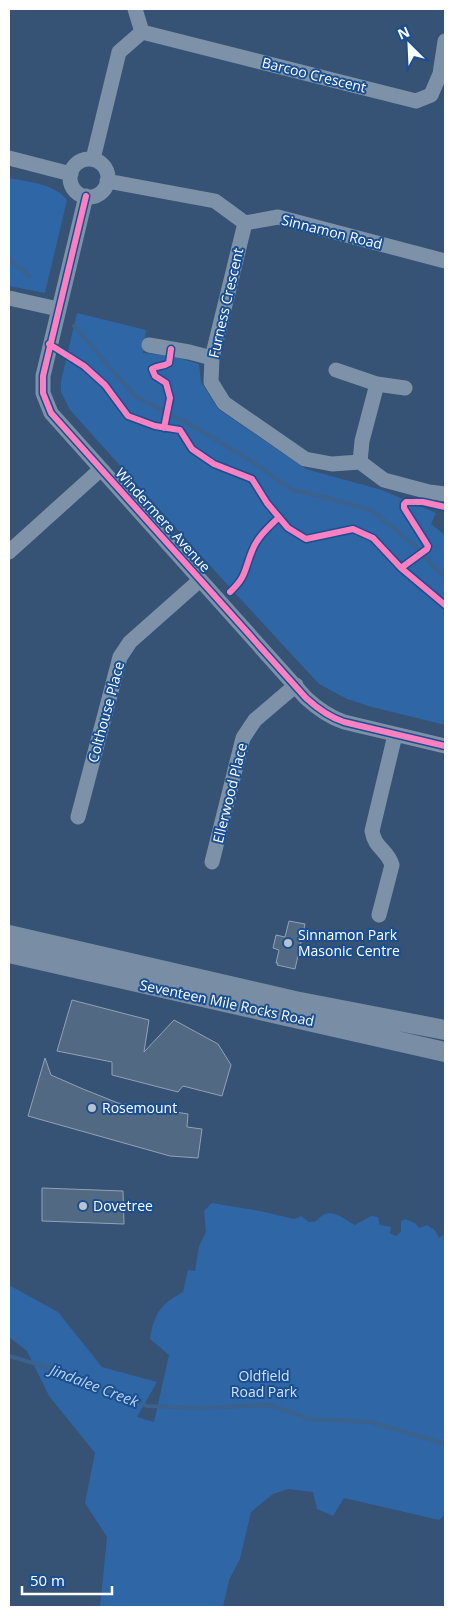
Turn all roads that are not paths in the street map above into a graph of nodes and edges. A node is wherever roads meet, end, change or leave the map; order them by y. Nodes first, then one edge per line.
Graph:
1 (135, 9) edge
2 (142, 32) junction
3 (445, 41) edge
4 (9, 158) edge
5 (93, 159) junction
6 (71, 174) junction
7 (107, 181) junction
8 (86, 196) junction
9 (245, 224) junction
10 (445, 261) edge
11 (9, 298) edge
12 (58, 309) junction
13 (149, 345) dead end
14 (212, 358) junction
15 (336, 370) dead end
16 (376, 384) junction
17 (405, 388) dead end
18 (360, 462) junction
19 (101, 469) junction
20 (445, 494) edge
21 (9, 552) edge
22 (200, 580) junction
23 (296, 685) junction
24 (394, 735) junction
25 (445, 746) edge
26 (78, 817) dead end
27 (212, 862) dead end
28 (379, 915) dead end
29 (9, 935) edge
30 (9, 953) edge
31 (445, 1030) edge
32 (445, 1052) edge

1 - 2 street
2 - 3 street, Barcoo Crescent
2 - 5 street
4 - 6 street
5 - 6 street
5 - 7 street
6 - 8 street
7 - 8 street
7 - 9 street
8 - 12 street, Windermere Avenue
9 - 10 street, Sinnamon Road
9 - 14 street, Furness Crescent
11 - 12 street
12 - 19 street, Windermere Avenue
13 - 14 street
14 - 18 street, Furness Crescent
15 - 16 street
16 - 17 street
16 - 18 street
18 - 20 street
19 - 21 street
19 - 22 street, Windermere Avenue
22 - 23 street, Windermere Avenue
22 - 26 street, Colthouse Place
23 - 24 street, Windermere Avenue
23 - 27 street, Ellerwood Place
24 - 25 street, Windermere Avenue
24 - 28 street
29 - 31 main road, Seventeen Mile Rocks Road
30 - 32 main road, Seventeen Mile Rocks Road

